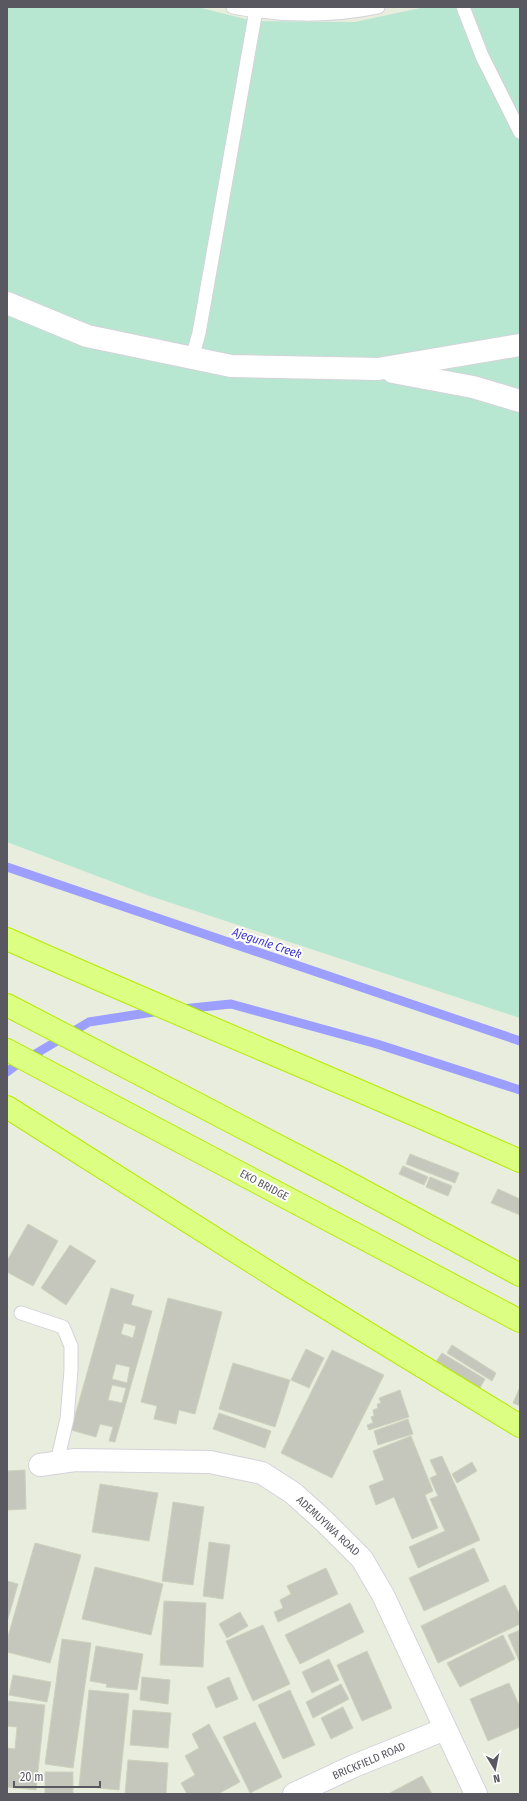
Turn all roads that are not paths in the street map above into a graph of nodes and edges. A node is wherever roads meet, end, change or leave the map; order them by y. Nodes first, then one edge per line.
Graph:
1 (233, 7) edge
2 (378, 7) edge
3 (463, 7) edge
4 (256, 10) junction
5 (520, 132) edge
6 (7, 303) edge
7 (520, 345) edge
8 (192, 358) junction
9 (378, 369) junction
10 (520, 401) edge
11 (7, 939) edge
12 (7, 1005) edge
13 (7, 1050) edge
14 (7, 1108) edge
15 (520, 1161) edge
16 (520, 1275) edge
17 (21, 1313) dead end
18 (520, 1321) edge
19 (520, 1426) edge
20 (48, 1464) joint
21 (445, 1728) junction
22 (294, 1794) edge
23 (476, 1794) edge

1 - 4 lane
2 - 4 lane
3 - 5 lane
4 - 8 lane
6 - 8 street
7 - 9 street
8 - 9 street
9 - 10 street
11 - 15 highway
12 - 16 highway
13 - 18 highway, EKO BRIDGE
14 - 19 highway
17 - 20 lane
20 - 21 street, ADEMUYIWA ROAD
21 - 22 street, BRICKFIELD ROAD
21 - 23 street, ADEMUYIWA ROAD

